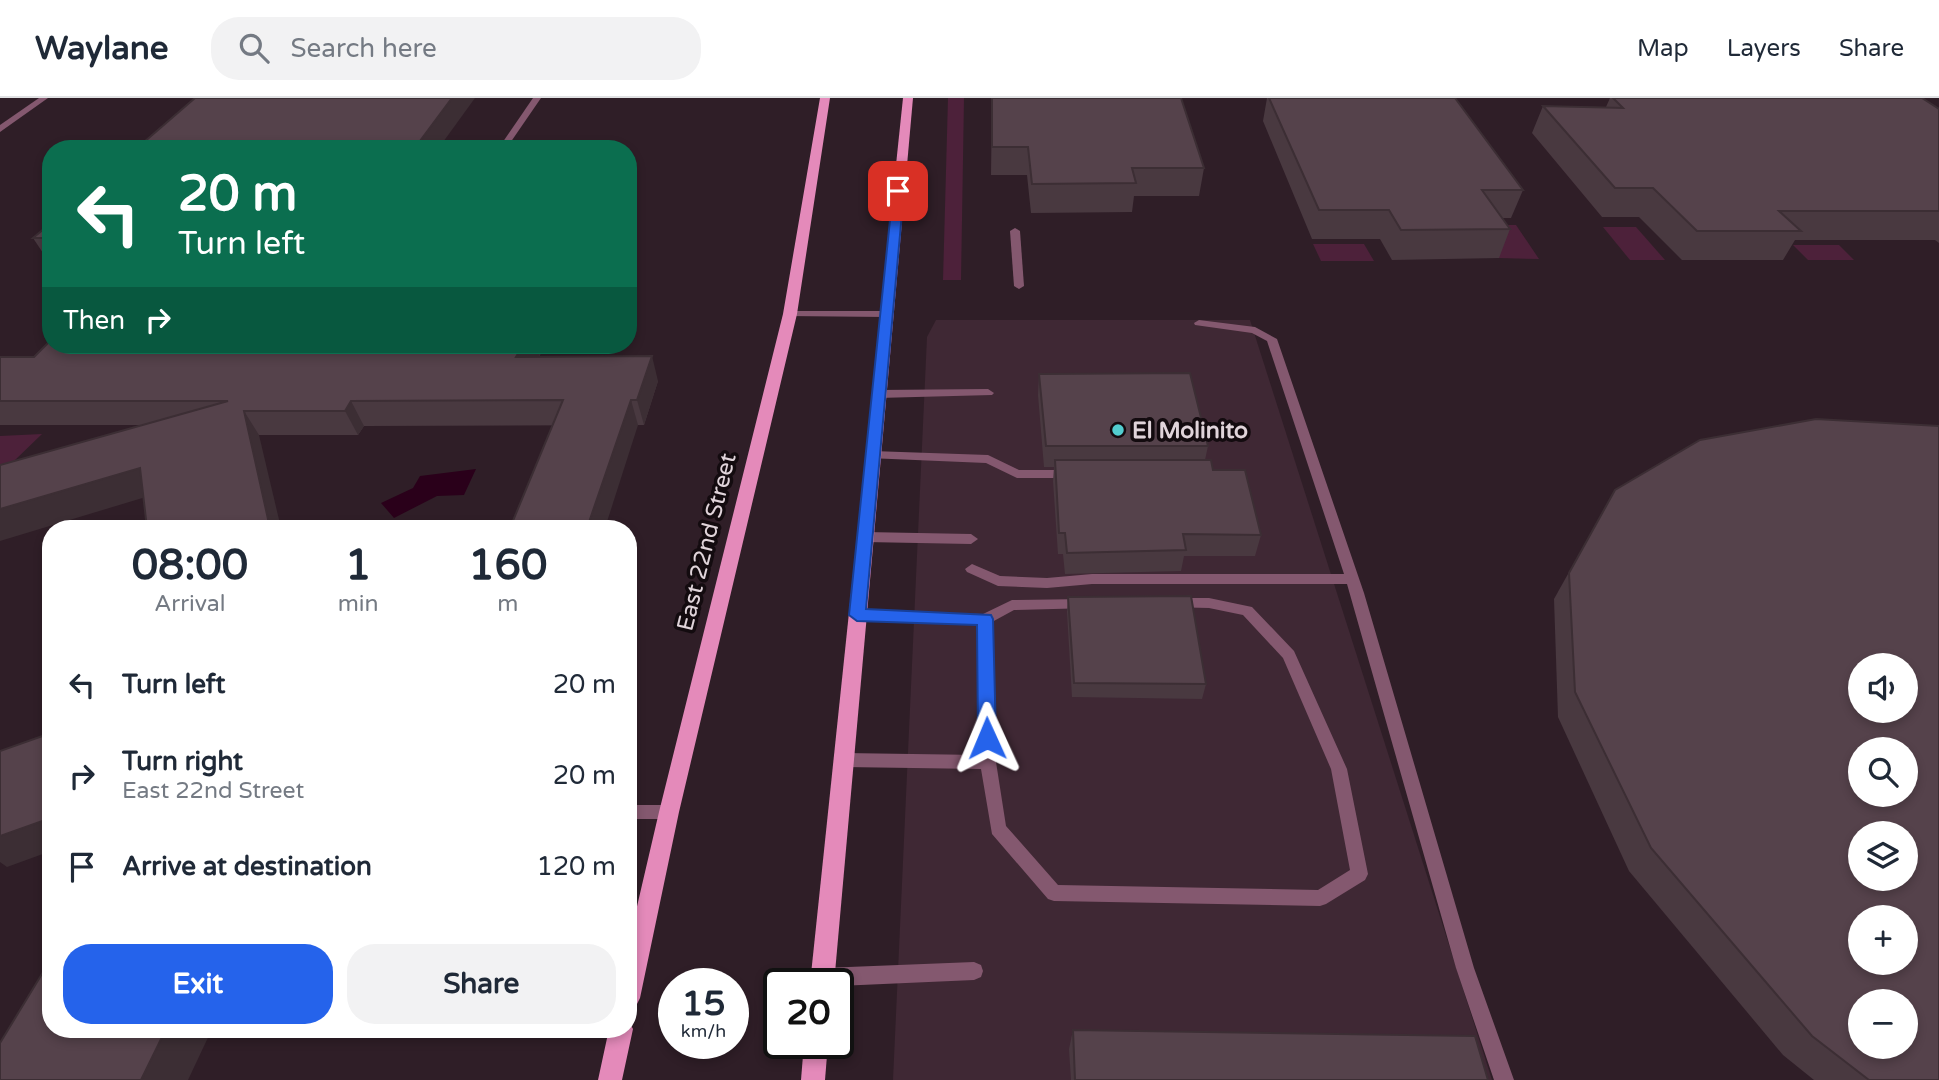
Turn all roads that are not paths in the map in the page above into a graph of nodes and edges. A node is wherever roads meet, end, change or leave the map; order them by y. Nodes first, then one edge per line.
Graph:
1 (44, 98) edge
2 (537, 98) edge
3 (825, 98) edge
4 (908, 98) edge
5 (0, 113) edge
6 (22, 113) junction
7 (0, 129) edge
8 (508, 140) edge
9 (1015, 231) dead end
10 (1018, 286) dead end
11 (790, 314) junction
12 (886, 314) junction
13 (1199, 323) dead end
14 (988, 393) dead end
15 (878, 394) junction
16 (872, 456) junction
17 (1084, 474) edge
18 (865, 537) junction
19 (971, 539) dead end
20 (972, 569) dead end
21 (1352, 579) junction
22 (1157, 603) edge
23 (1104, 604) edge
24 (857, 615) junction
25 (985, 619) junction
26 (844, 760) junction
27 (988, 762) junction
28 (637, 812) edge
29 (669, 812) junction
30 (637, 957) edge
31 (823, 968) edge
32 (974, 971) dead end
33 (854, 978) edge
34 (619, 1038) edge
35 (815, 1059) edge
36 (610, 1080) edge
37 (813, 1080) edge
38 (1504, 1080) edge

1 - 6 street
2 - 8 street
3 - 11 main road, East 22nd Street
4 - 12 main road
5 - 6 street
6 - 7 street
9 - 10 street
11 - 12 street
11 - 29 main road, East 22nd Street
12 - 15 main road
13 - 21 street
14 - 15 street
15 - 16 main road
16 - 17 street
16 - 18 main road
18 - 19 street
18 - 24 main road
20 - 21 street
21 - 38 street
22 - 27 street
23 - 25 street
24 - 25 street
24 - 26 main road
25 - 27 street
26 - 27 street
26 - 31 main road
28 - 29 street
29 - 30 main road, East 22nd Street
32 - 33 street
34 - 36 main road
35 - 37 main road

